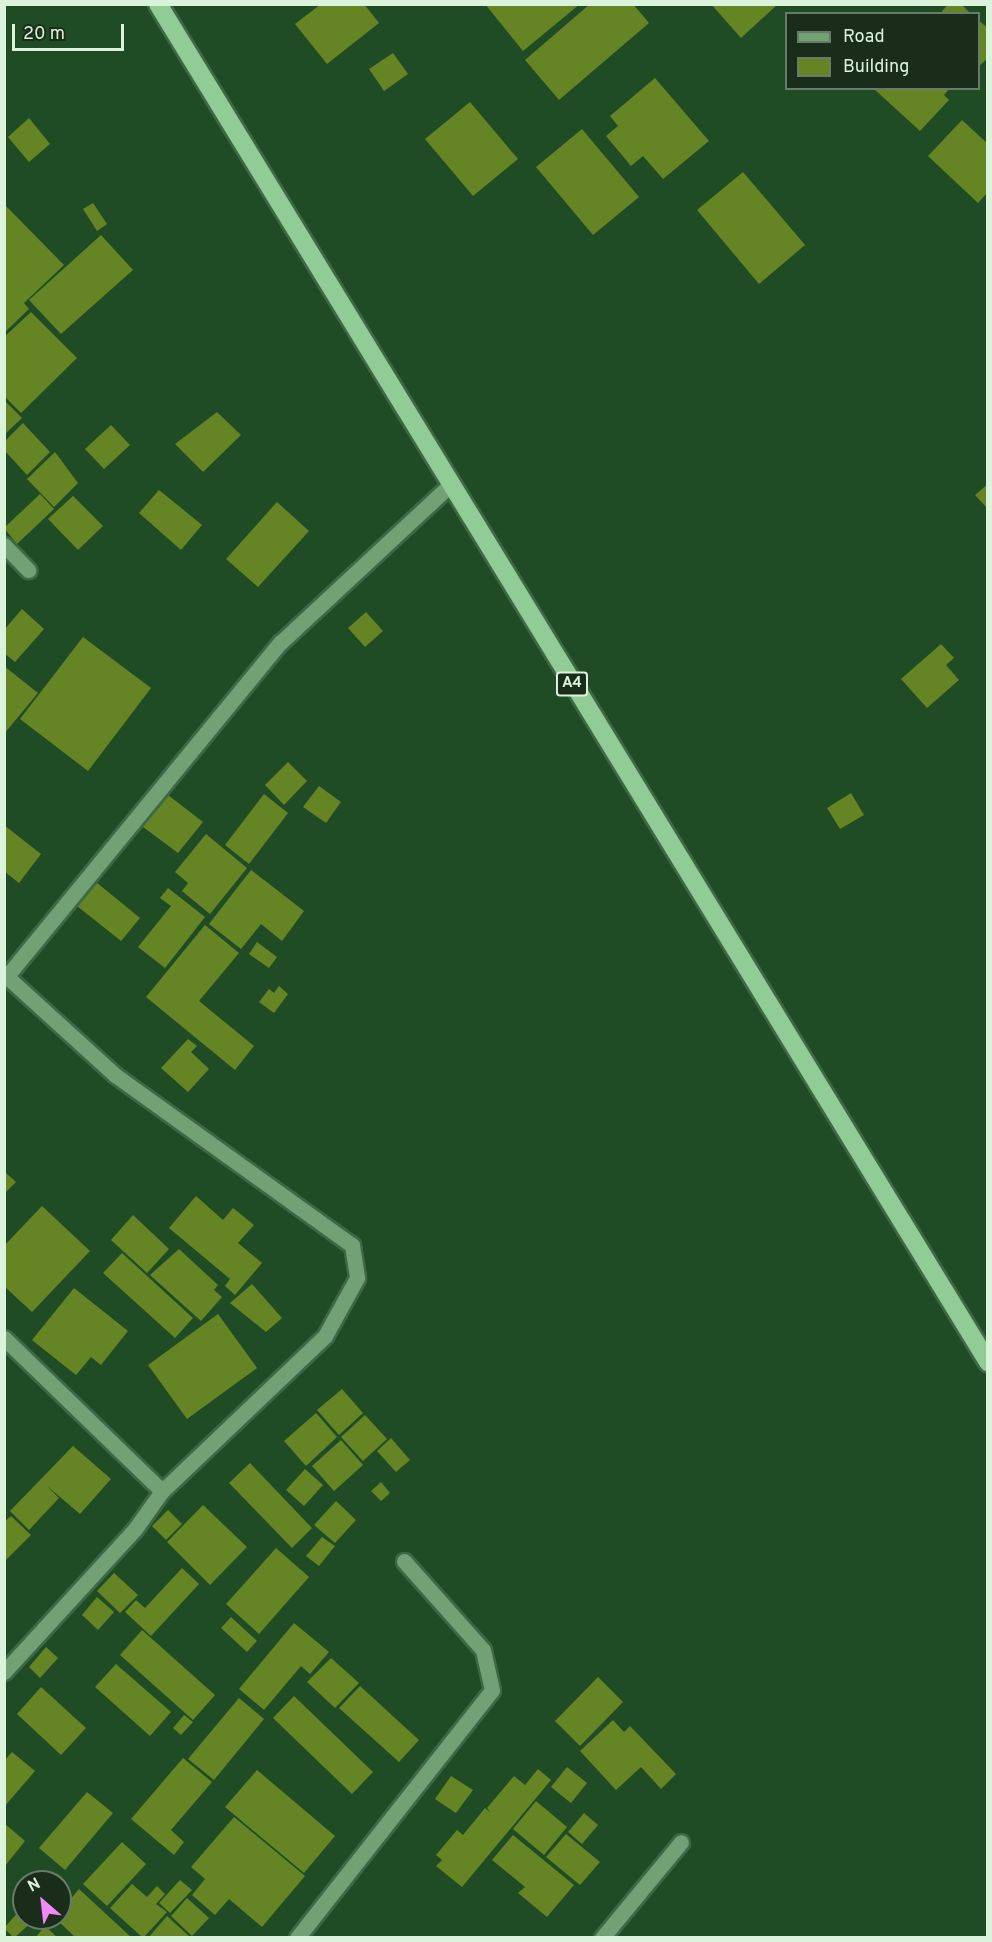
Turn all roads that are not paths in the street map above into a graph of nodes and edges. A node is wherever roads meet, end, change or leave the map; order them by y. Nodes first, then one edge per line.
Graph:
1 (158, 4) edge
2 (449, 486) junction
3 (4, 545) edge
4 (28, 570) dead end
5 (6, 975) edge
6 (4, 1338) edge
7 (987, 1362) edge
8 (162, 1491) junction
9 (404, 1561) dead end
10 (4, 1672) edge
11 (681, 1842) dead end
12 (297, 1938) edge
13 (602, 1938) edge

1 - 2 highway, A4
2 - 5 street
2 - 7 highway, A4
3 - 4 street
5 - 8 street
6 - 8 street
8 - 10 street
9 - 12 street
11 - 13 street

